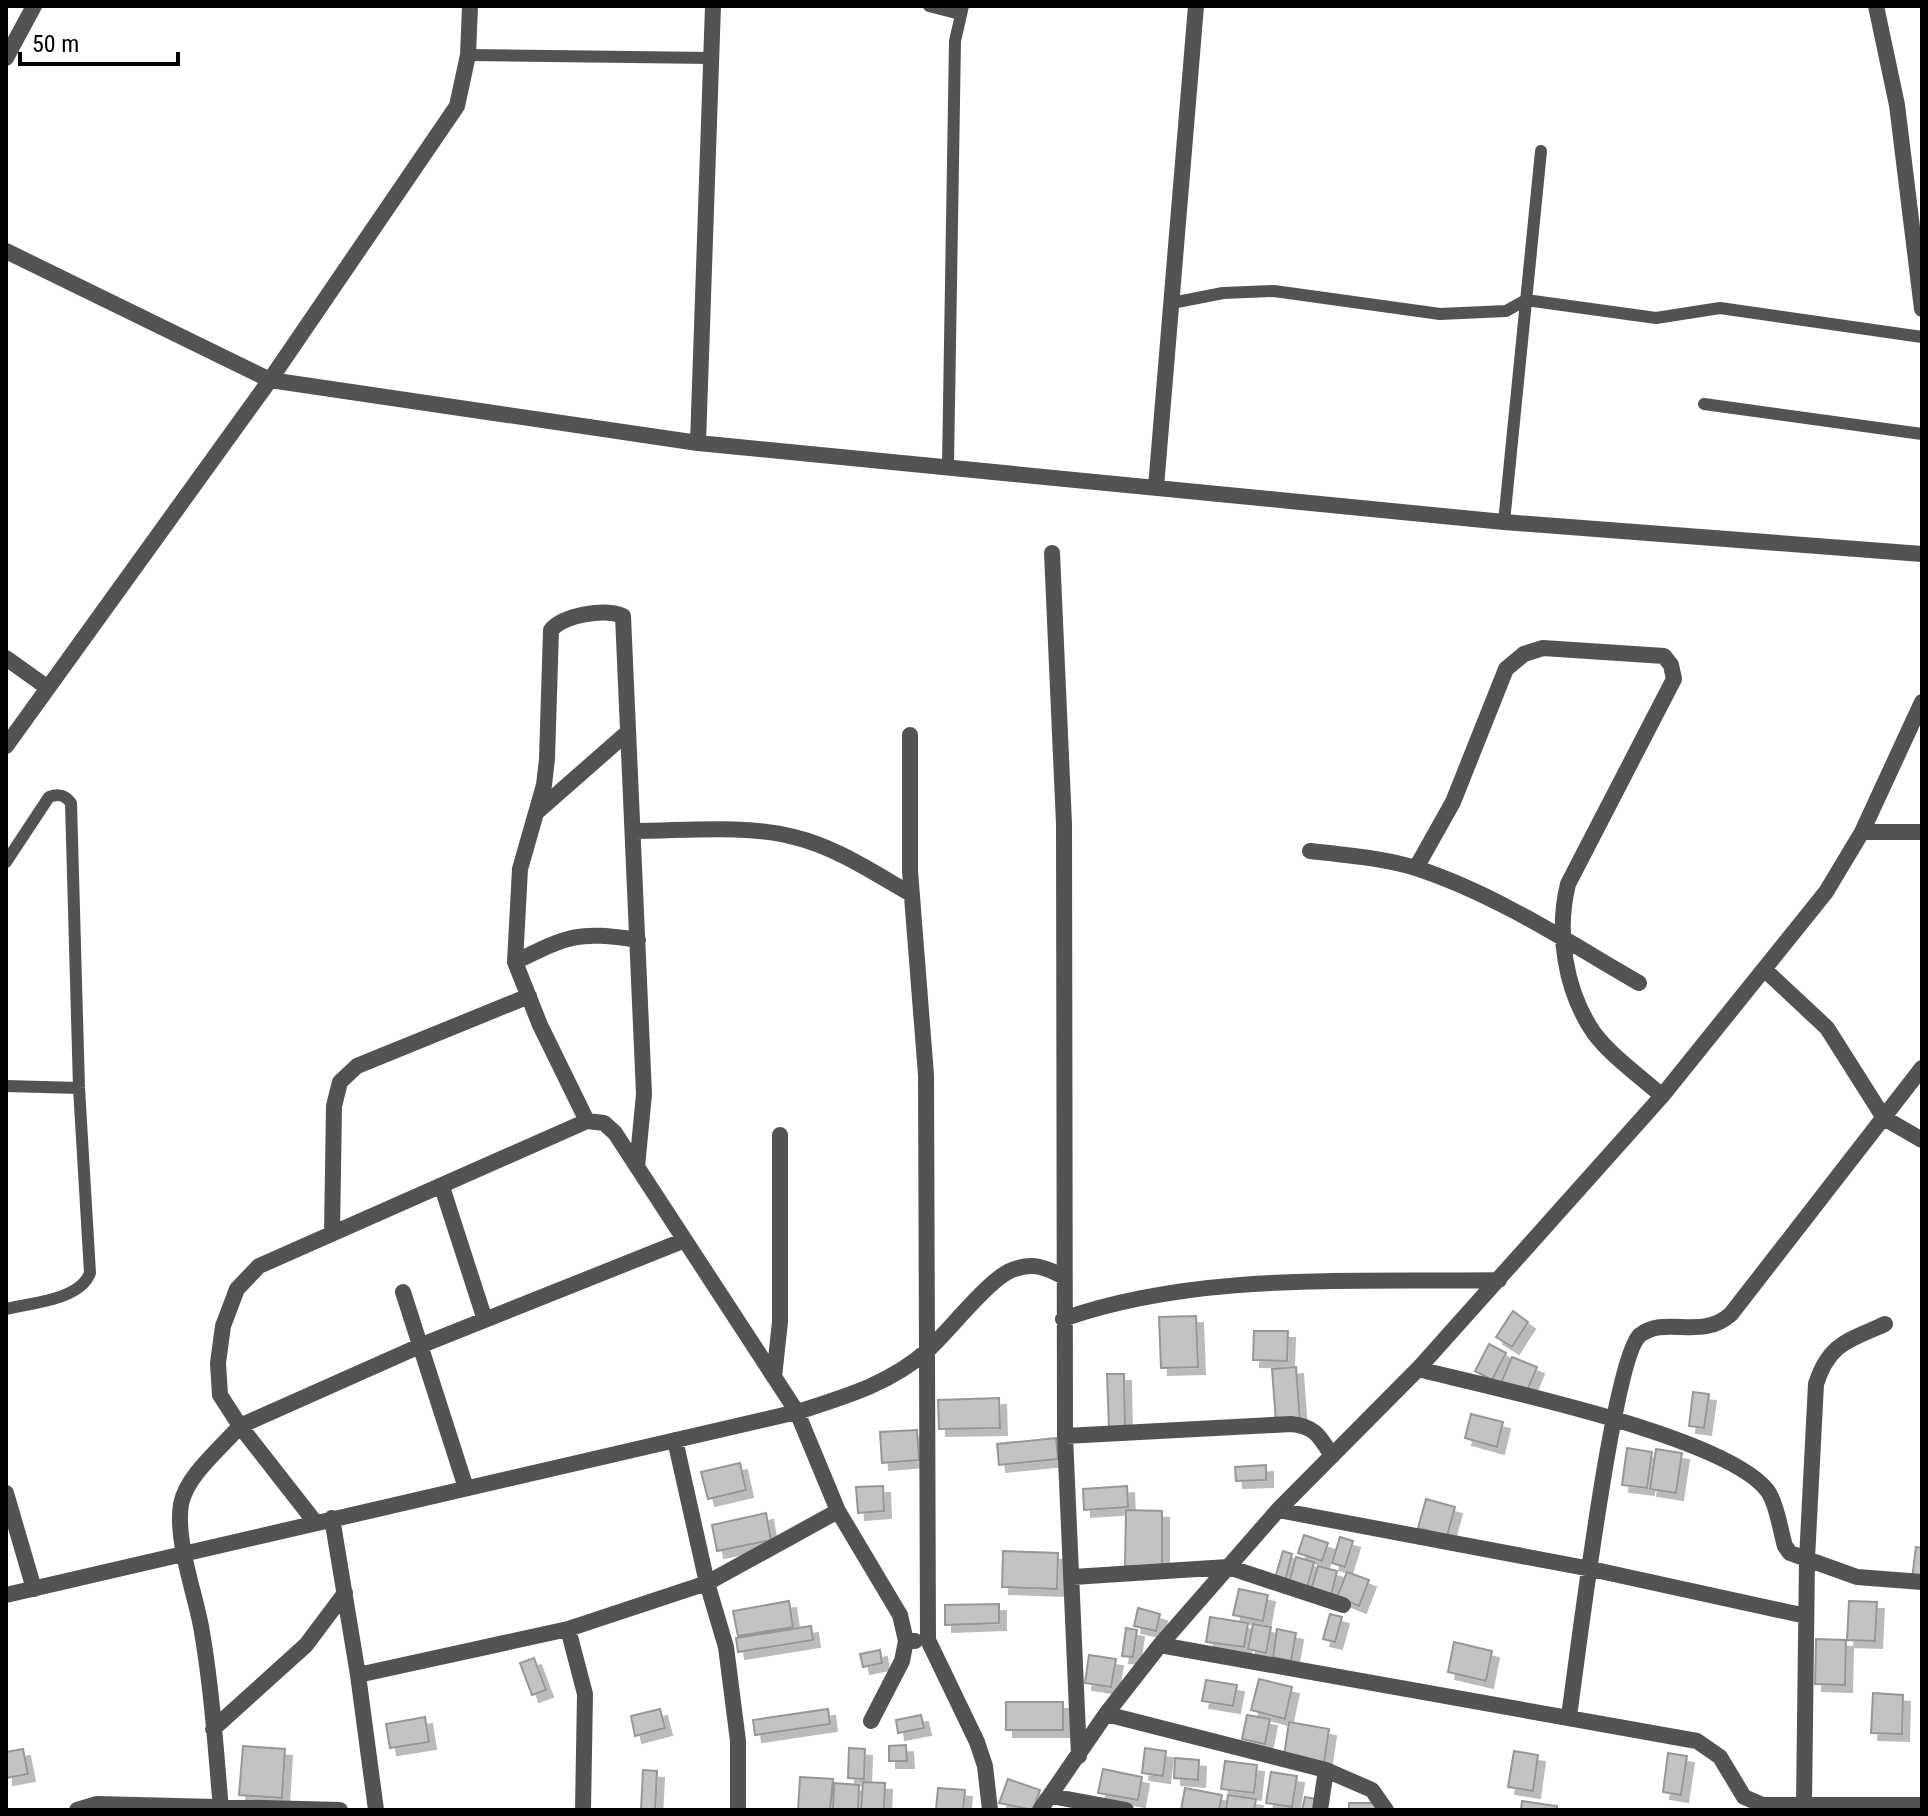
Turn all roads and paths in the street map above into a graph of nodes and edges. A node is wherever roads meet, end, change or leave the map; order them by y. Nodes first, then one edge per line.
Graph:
1 (34, 6) edge
2 (470, 6) edge
3 (713, 6) edge
4 (929, 6) edge
5 (1196, 6) edge
6 (1876, 6) edge
7 (962, 10) edge
8 (468, 55) junction
9 (6, 58) edge
10 (712, 58) junction
11 (1541, 151) dead end
12 (6, 251) edge
13 (1526, 300) junction
14 (1172, 303) junction
15 (1922, 309) edge
16 (1922, 337) edge
17 (270, 380) junction
18 (1704, 404) dead end
19 (1922, 434) edge
20 (698, 443) junction
21 (948, 465) junction
22 (1156, 487) junction
23 (1504, 522) junction
24 (1052, 553) dead end
25 (1922, 554) edge
26 (6, 658) edge
27 (48, 688) junction
28 (1922, 702) edge
29 (628, 732) junction
30 (910, 735) dead end
31 (6, 746) edge
32 (534, 815) junction
33 (633, 831) junction
34 (1862, 832) junction
35 (1922, 832) edge
36 (1310, 851) dead end
37 (6, 862) edge
38 (1416, 868) junction
39 (911, 894) junction
40 (1563, 939) junction
41 (638, 940) junction
42 (515, 962) junction
43 (1764, 969) junction
44 (1639, 983) dead end
45 (529, 996) junction
46 (1922, 1068) edge
47 (6, 1086) edge
48 (79, 1088) junction
49 (1662, 1096) junction
50 (1884, 1118) junction
51 (587, 1121) junction
52 (780, 1135) dead end
53 (1922, 1140) edge
54 (637, 1167) junction
55 (442, 1187) junction
56 (332, 1234) junction
57 (685, 1240) junction
58 (1064, 1277) junction
59 (1499, 1280) junction
60 (403, 1292) dead end
61 (6, 1309) edge
62 (1063, 1319) junction
63 (485, 1320) junction
64 (1885, 1324) dead end
65 (422, 1345) junction
66 (926, 1352) junction
67 (1418, 1369) junction
68 (774, 1377) junction
69 (797, 1412) junction
70 (1612, 1419) junction
71 (240, 1426) junction
72 (1065, 1436) junction
73 (675, 1440) junction
74 (1332, 1456) junction
75 (466, 1488) junction
76 (6, 1493) edge
77 (1278, 1510) junction
78 (838, 1511) junction
79 (332, 1518) junction
80 (315, 1522) junction
81 (185, 1555) junction
82 (1807, 1559) junction
83 (1228, 1567) junction
84 (1591, 1569) junction
85 (1073, 1577) junction
86 (1922, 1582) edge
87 (707, 1583) junction
88 (34, 1589) junction
89 (345, 1593) junction
90 (6, 1595) edge
91 (1343, 1605) dead end
92 (1806, 1616) junction
93 (568, 1629) junction
94 (928, 1640) junction
95 (906, 1641) junction
96 (1160, 1645) junction
97 (358, 1675) junction
98 (1106, 1714) junction
99 (1569, 1716) junction
100 (871, 1721) dead end
101 (213, 1729) junction
102 (1079, 1756) junction
103 (1326, 1770) junction
104 (1051, 1796) junction
105 (1804, 1804) junction
106 (1922, 1805) edge
107 (221, 1809) edge
108 (77, 1810) edge
109 (340, 1810) edge
110 (376, 1810) edge
111 (583, 1810) edge
112 (738, 1810) edge
113 (990, 1810) edge
114 (1040, 1810) edge
115 (1126, 1810) edge
116 (1320, 1810) edge
117 (1386, 1810) edge

1 - 9 street
2 - 8 street
3 - 10 street
4 - 7 lane
5 - 14 street
6 - 15 street
7 - 21 lane
8 - 10 lane
8 - 17 street
10 - 20 street
11 - 13 lane
12 - 17 street
13 - 14 lane
13 - 16 lane
13 - 23 lane
14 - 22 street
17 - 20 street
17 - 27 street
18 - 19 lane
20 - 21 street
21 - 22 street
22 - 23 street
23 - 25 street
24 - 58 street
26 - 27 street
27 - 31 street
28 - 34 street
29 - 32 street
29 - 32 street
29 - 33 street
30 - 39 street
32 - 42 street
33 - 39 street
33 - 41 street
34 - 35 street
34 - 43 street
36 - 38 street
37 - 48 lane
38 - 40 street
38 - 40 street
39 - 66 street
40 - 44 street
40 - 49 street
41 - 42 street
41 - 54 street
42 - 45 street
43 - 49 street
43 - 50 street
45 - 51 street
45 - 56 street
46 - 50 street
47 - 48 lane
48 - 61 lane
49 - 59 street
50 - 53 street
50 - 70 street
51 - 54 street
51 - 55 street
52 - 68 street
54 - 57 street
55 - 56 street
55 - 63 street
56 - 71 street
57 - 63 street
57 - 68 street
58 - 62 street
58 - 66 street
59 - 62 street
59 - 67 street
60 - 65 street
62 - 72 street
63 - 65 street
64 - 82 street
65 - 71 street
65 - 75 street
66 - 69 street
66 - 94 street
67 - 70 street
67 - 74 street
68 - 69 street
69 - 73 street
69 - 78 street
70 - 82 street
70 - 84 street
71 - 80 street
71 - 81 street
72 - 74 street
72 - 85 street
73 - 75 street
73 - 87 street
74 - 77 street
75 - 79 street
76 - 88 street
77 - 83 street
77 - 84 street
78 - 87 street
78 - 95 street
79 - 80 street
79 - 89 street
80 - 81 street
81 - 88 street
81 - 101 street
82 - 86 street
82 - 92 street
83 - 85 street
83 - 91 street
83 - 96 street
84 - 92 street
84 - 99 street
85 - 102 street
87 - 93 street
87 - 112 street
88 - 90 street
89 - 97 street
89 - 101 street
92 - 105 street
93 - 97 street
93 - 111 street
94 - 95 street
94 - 113 street
95 - 100 street
96 - 98 street
96 - 99 street
97 - 110 street
98 - 102 street
98 - 103 street
99 - 105 street
101 - 107 street
102 - 104 street
103 - 116 street
103 - 117 street
104 - 114 street
104 - 115 street
105 - 106 street
107 - 108 street
107 - 109 street

